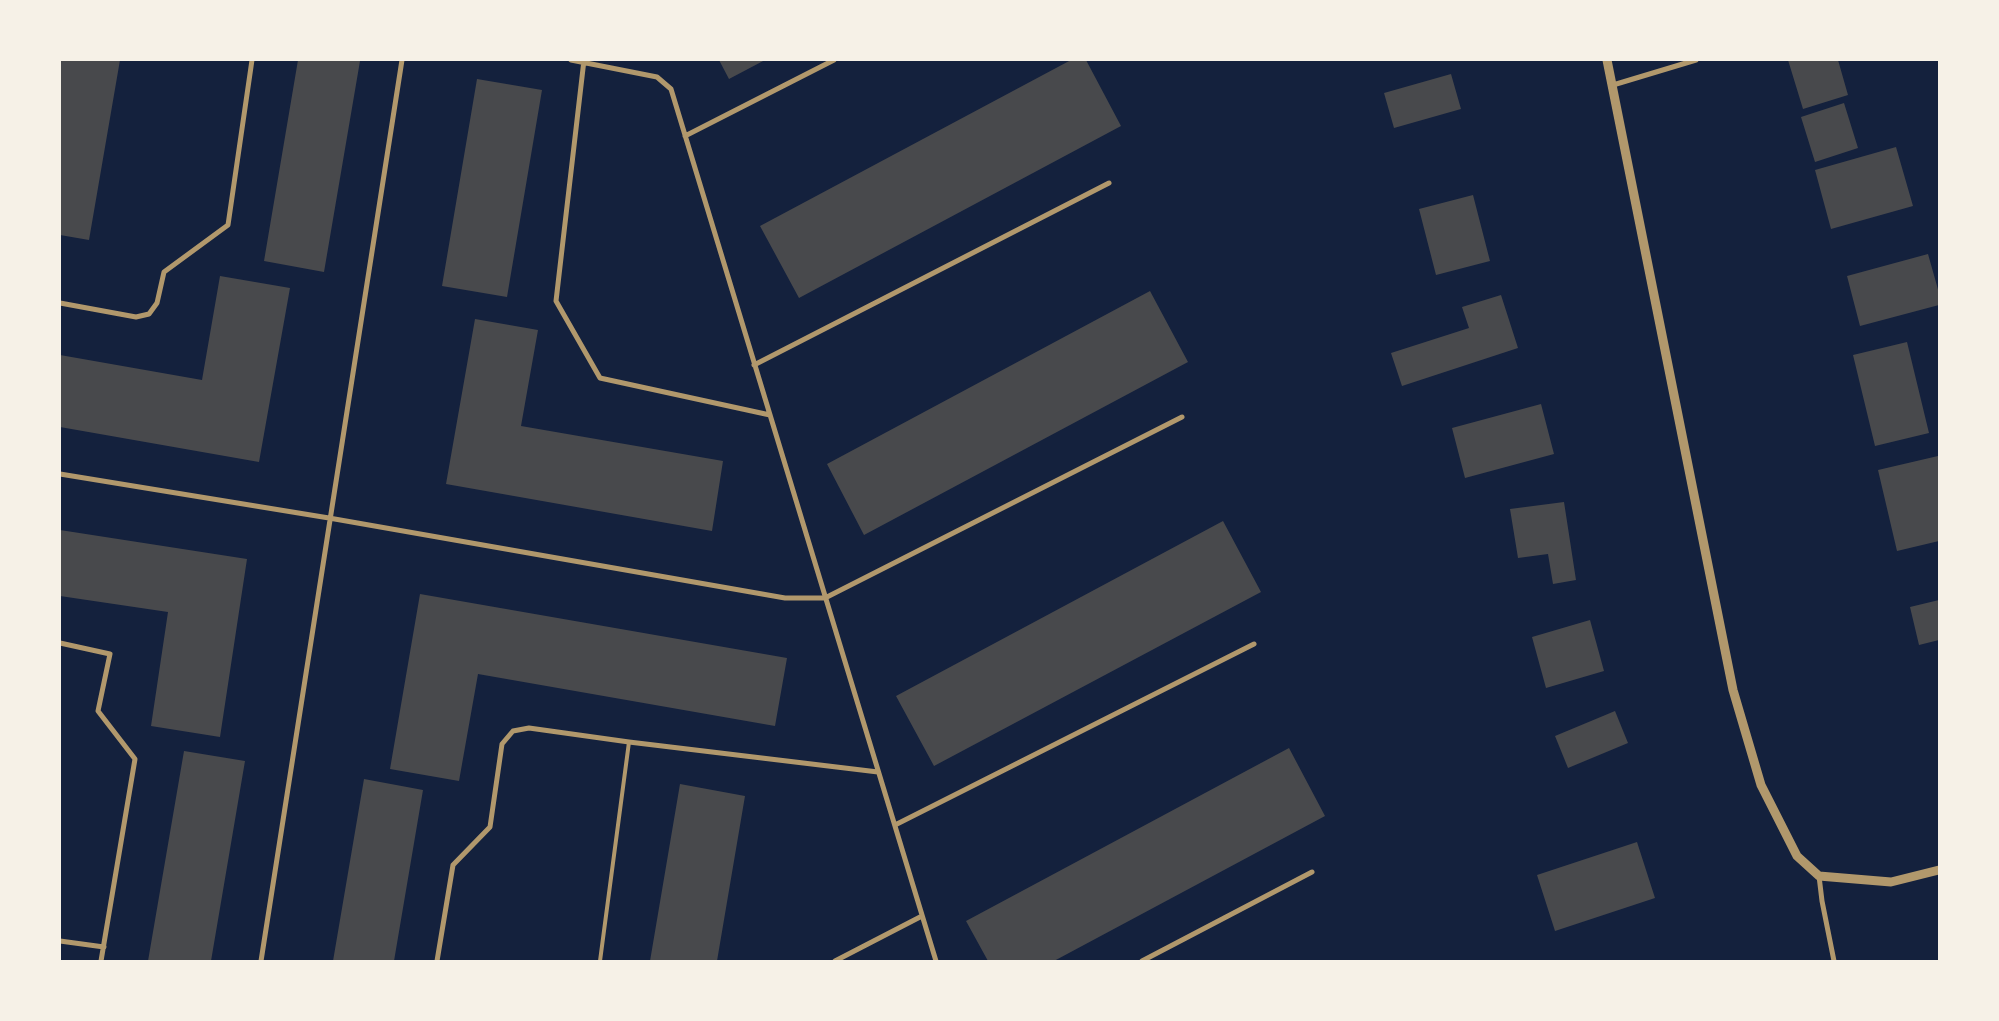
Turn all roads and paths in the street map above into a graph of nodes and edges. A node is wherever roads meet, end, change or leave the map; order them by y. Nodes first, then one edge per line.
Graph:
1 (252, 60) edge
2 (402, 60) edge
3 (571, 60) edge
4 (834, 60) edge
5 (1607, 60) edge
6 (1696, 60) edge
7 (584, 61) edge
8 (1613, 85) junction
9 (685, 136) junction
10 (1109, 183) dead end
11 (60, 303) edge
12 (754, 365) junction
13 (770, 415) junction
14 (1182, 417) dead end
15 (60, 474) edge
16 (329, 518) junction
17 (825, 598) junction
18 (60, 643) edge
19 (1254, 644) dead end
20 (629, 742) junction
21 (878, 772) junction
22 (895, 825) junction
23 (1939, 870) edge
24 (1312, 872) dead end
25 (1819, 876) junction
26 (922, 916) junction
27 (60, 941) edge
28 (104, 947) junction
29 (101, 961) edge
30 (261, 961) edge
31 (437, 961) edge
32 (600, 961) edge
33 (836, 961) edge
34 (936, 961) edge
35 (1142, 961) edge
36 (1834, 961) edge

1 - 11 street
2 - 16 street
3 - 7 street
4 - 9 street
5 - 8 street
6 - 8 street
7 - 9 street
7 - 13 street
8 - 25 street
9 - 12 street
10 - 12 street
12 - 13 street
13 - 17 street
14 - 17 street
15 - 16 street
16 - 17 street
16 - 30 street
17 - 21 street
18 - 28 street
19 - 22 street
20 - 21 street
20 - 31 street
20 - 32 lane
21 - 22 street
22 - 26 street
23 - 25 street
24 - 35 street
25 - 36 street
26 - 33 street
26 - 34 street
27 - 28 street
28 - 29 street

